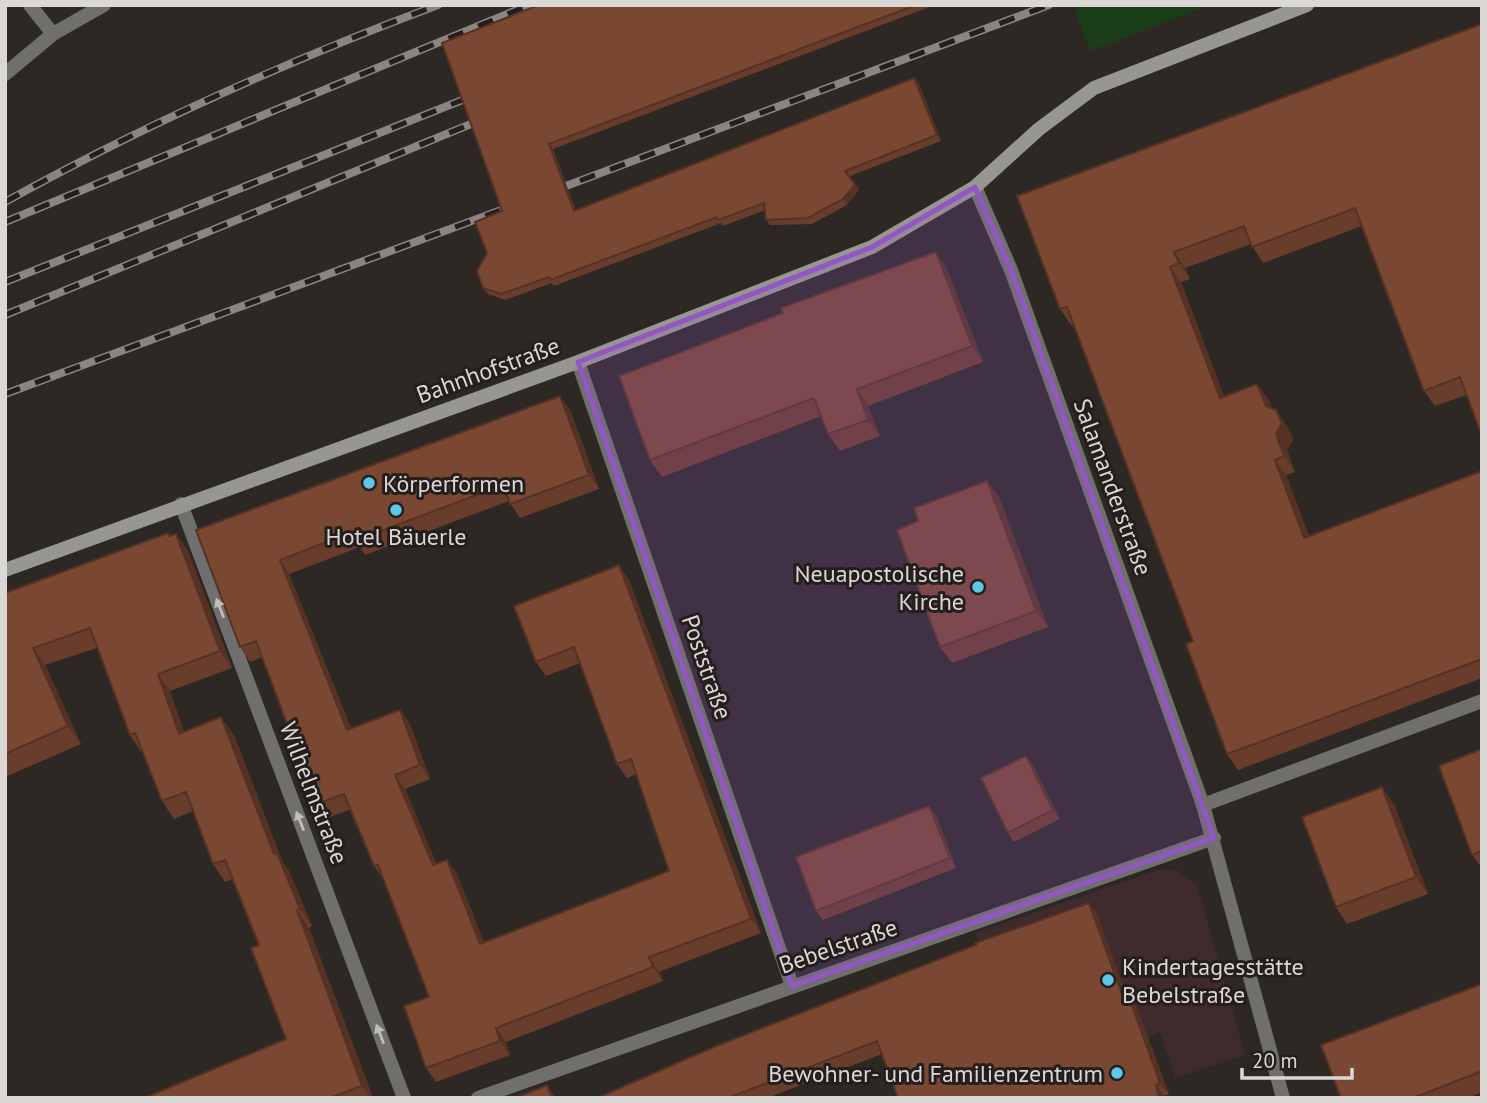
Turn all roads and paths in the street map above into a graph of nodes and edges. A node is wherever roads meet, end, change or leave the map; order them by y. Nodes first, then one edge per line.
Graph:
1 (30, 5) edge
2 (104, 5) edge
3 (1307, 5) edge
4 (53, 34) junction
5 (5, 74) edge
6 (975, 187) junction
7 (578, 362) junction
8 (181, 503) junction
9 (5, 570) edge
10 (1482, 701) edge
11 (1203, 805) junction
12 (1214, 838) junction
13 (792, 986) junction
14 (404, 1098) edge
15 (478, 1098) edge
16 (1283, 1098) edge

1 - 4 street
2 - 4 street
3 - 6 main road, Bahnhofstraße
4 - 5 street
6 - 7 main road, Bahnhofstraße
6 - 11 street, Salamanderstraße
7 - 8 main road, Bahnhofstraße
7 - 13 street, Poststraße
8 - 9 main road, Bahnhofstraße
14 -> 8 street, Wilhelmstraße
10 - 11 street
11 - 12 street, Salamanderstraße
12 - 13 street, Bebelstraße
12 - 16 street, Salamanderstraße
13 - 15 street, Bebelstraße

